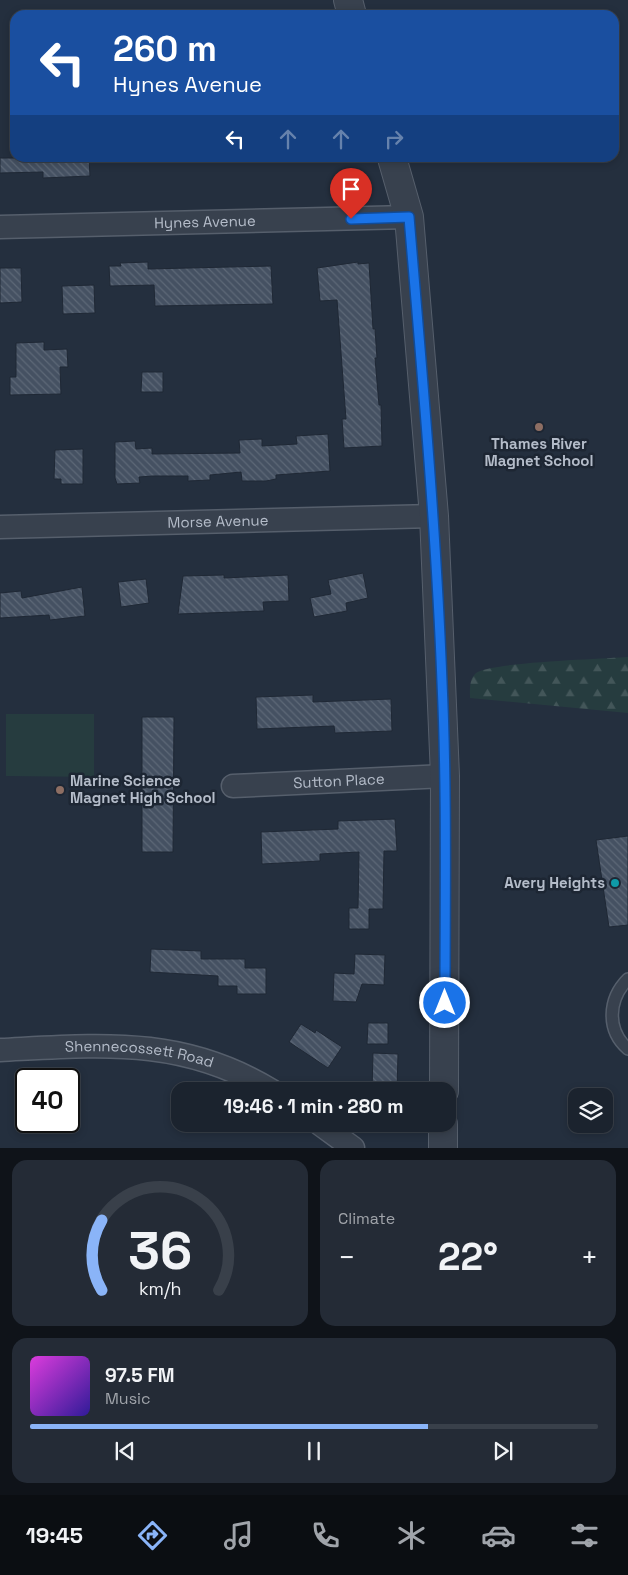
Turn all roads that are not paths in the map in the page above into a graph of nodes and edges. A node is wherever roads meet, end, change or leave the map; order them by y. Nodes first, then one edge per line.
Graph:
1 (393, 162) edge
2 (409, 217) junction
3 (0, 227) edge
4 (434, 516) junction
5 (0, 527) edge
6 (445, 776) junction
7 (233, 786) dead end
8 (628, 979) edge
9 (628, 1049) edge
10 (0, 1050) edge
11 (254, 1082) edge
12 (444, 1082) edge
13 (331, 1132) edge
14 (444, 1132) edge
15 (353, 1148) edge
16 (443, 1148) edge

1 - 2 street
2 - 3 street, Hynes Avenue
2 - 4 street
4 - 5 street, Morse Avenue
4 - 6 street
6 - 7 street, Sutton Place
6 - 12 street
8 - 9 lane
10 - 11 street, Shennecossett Road
13 - 15 street
14 - 16 street

